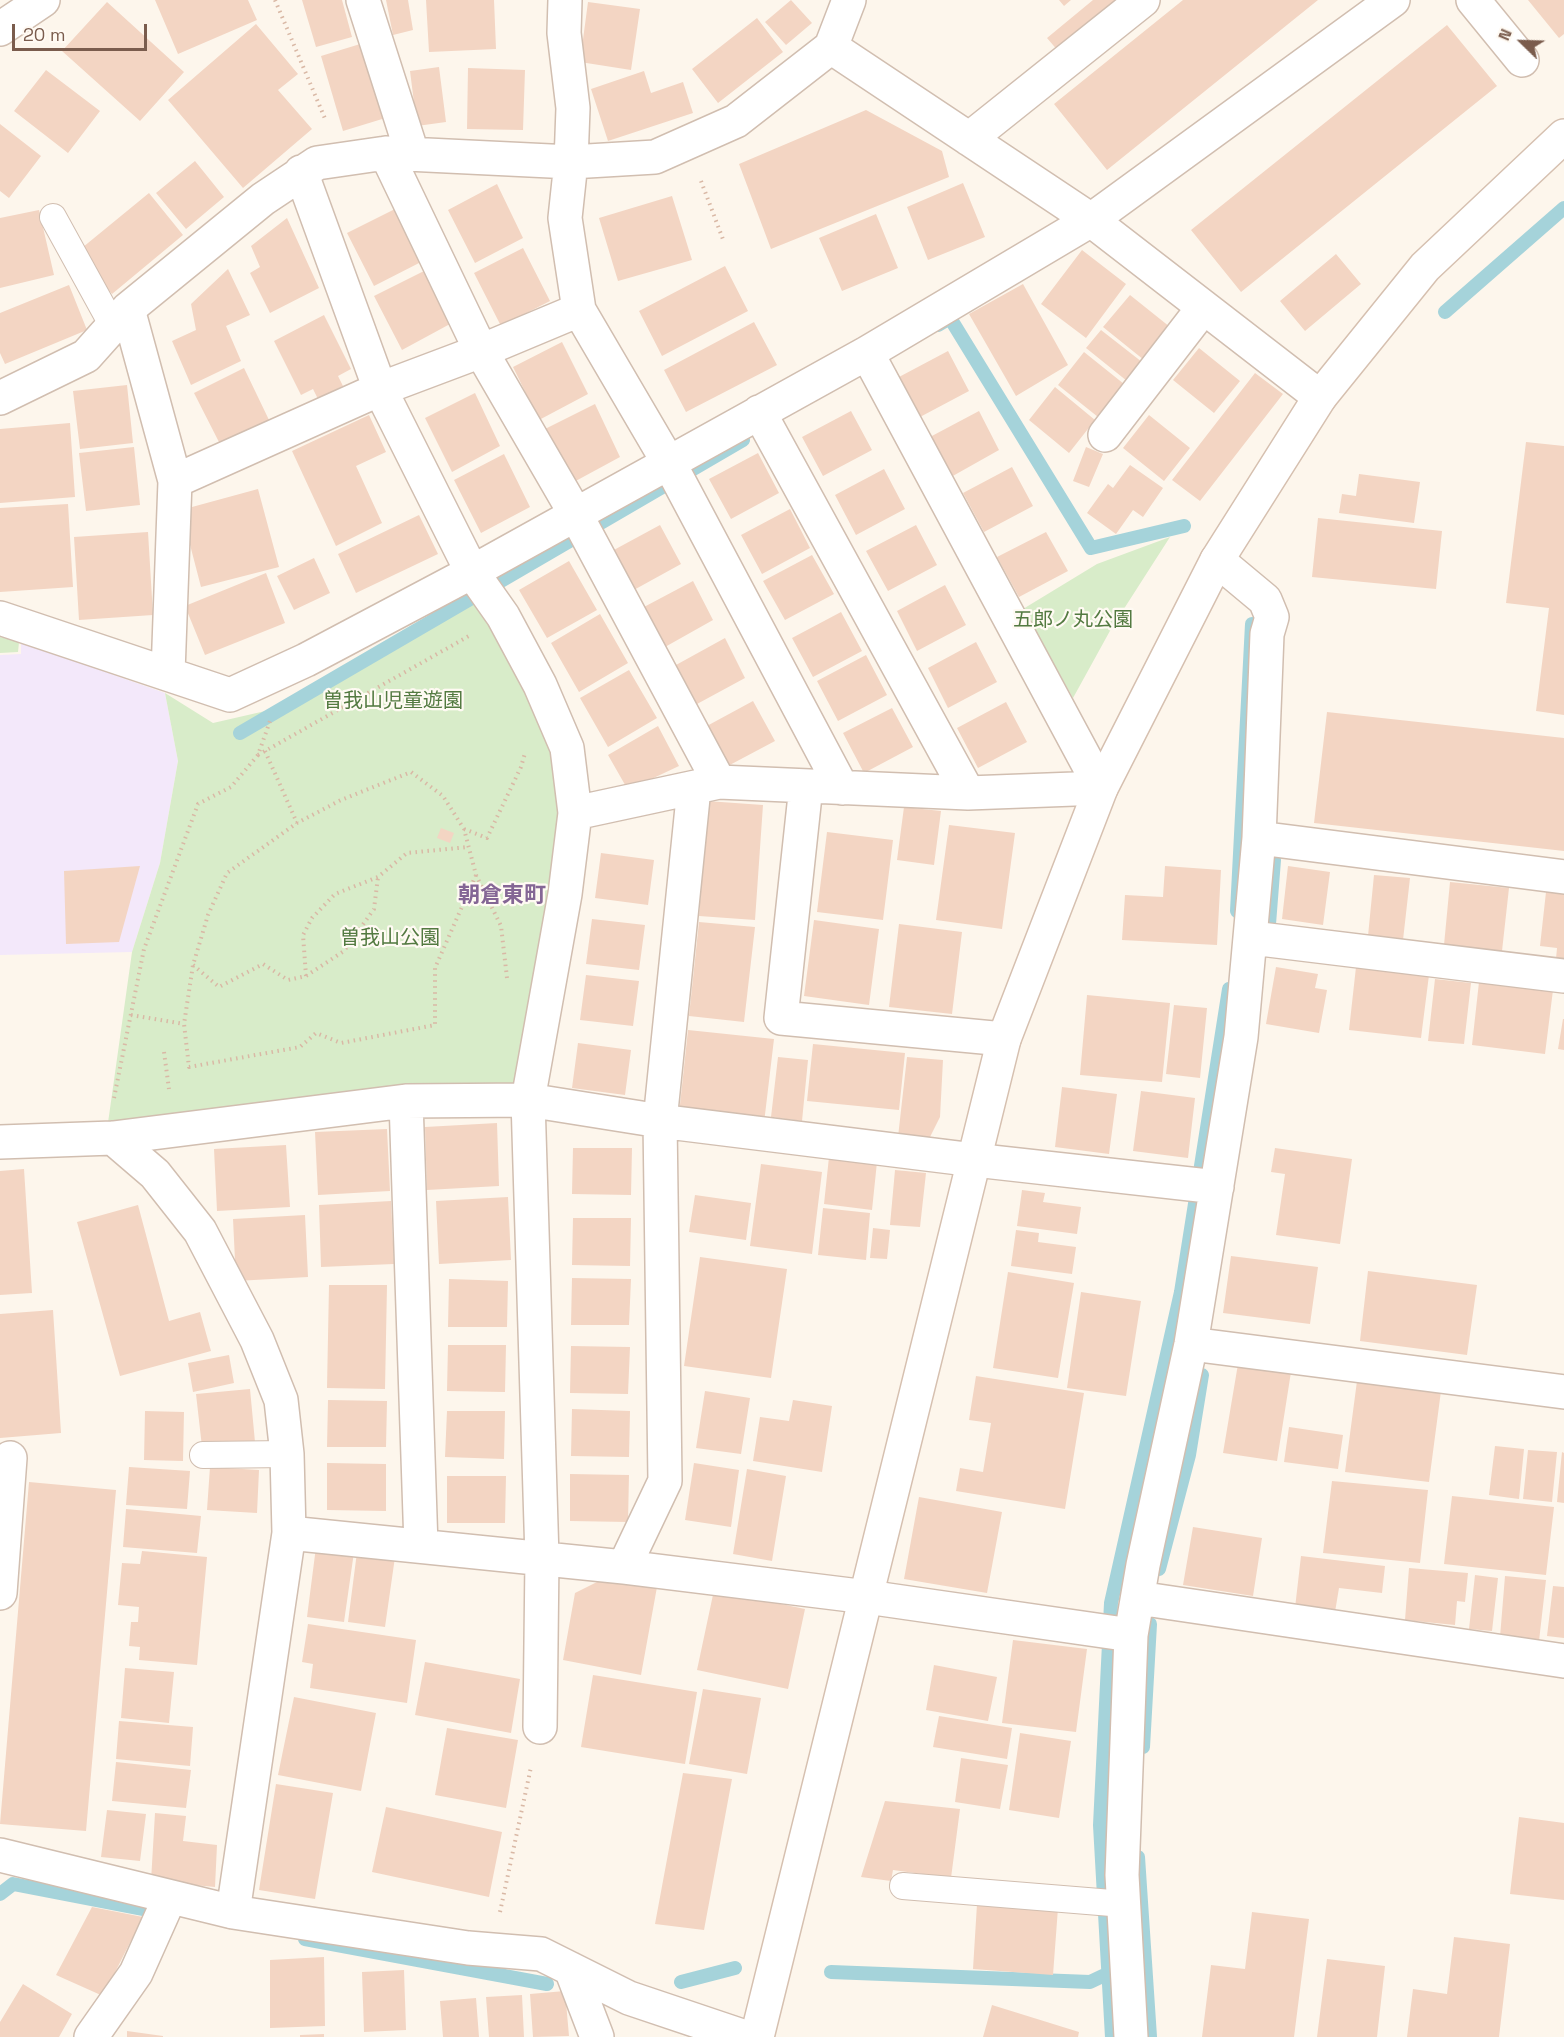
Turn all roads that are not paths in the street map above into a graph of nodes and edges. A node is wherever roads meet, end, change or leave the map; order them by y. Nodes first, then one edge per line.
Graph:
1 (43, 0) edge
2 (363, 0) edge
3 (565, 0) edge
4 (849, 0) edge
5 (1143, 0) edge
6 (1393, 0) edge
7 (1473, 0) edge
8 (0, 29) edge
9 (831, 47) junction
10 (1522, 60) dead end
11 (1564, 136) edge
12 (969, 139) junction
13 (399, 153) junction
14 (571, 162) junction
15 (301, 172) junction
16 (53, 217) dead end
17 (1091, 220) junction
18 (1203, 308) junction
19 (579, 310) junction
20 (121, 318) junction
21 (481, 351) junction
22 (872, 363) junction
23 (380, 389) junction
24 (1320, 397) junction
25 (0, 398) edge
26 (764, 422) junction
27 (1105, 435) dead end
28 (675, 475) junction
29 (175, 481) junction
30 (582, 527) junction
31 (1216, 560) junction
32 (487, 593) junction
33 (0, 618) edge
34 (168, 673) junction
35 (707, 785) junction
36 (806, 786) junction
37 (842, 788) junction
38 (1101, 788) junction
39 (968, 794) junction
40 (575, 813) junction
41 (1259, 838) junction
42 (1564, 877) edge
43 (1252, 938) junction
44 (1564, 976) edge
45 (1004, 1039) junction
46 (528, 1100) junction
47 (406, 1101) junction
48 (660, 1120) junction
49 (110, 1137) junction
50 (0, 1142) edge
51 (975, 1160) junction
52 (1200, 1186) junction
53 (1191, 1344) junction
54 (1564, 1392) edge
55 (287, 1454) junction
56 (203, 1455) dead end
57 (10, 1458) dead end
58 (289, 1533) junction
59 (421, 1546) junction
60 (542, 1558) junction
61 (624, 1567) junction
62 (0, 1593) edge
63 (867, 1597) junction
64 (1138, 1598) junction
65 (1131, 1635) junction
66 (1564, 1661) edge
67 (540, 1727) road end
68 (0, 1855) edge
69 (903, 1886) dead end
70 (170, 1897) junction
71 (1124, 1904) junction
72 (233, 1912) junction
73 (571, 1969) junction
74 (91, 2037) edge
75 (597, 2037) edge
76 (745, 2037) edge
77 (757, 2037) edge
78 (1131, 2037) edge

1 - 8 street
2 - 13 street
3 - 14 street
4 - 9 street
5 - 12 street
6 - 17 street
7 - 10 street
9 - 12 street
9 - 14 street
11 - 24 street
12 - 17 street
13 - 14 street
13 - 15 street
13 - 21 street
14 - 19 street
15 - 20 street
15 - 23 street
16 - 20 lane
17 - 18 street
17 - 22 street
18 - 24 street
18 - 27 street
19 - 21 street
19 - 28 street
20 - 25 street
20 - 29 street
21 - 23 street
21 - 30 street
22 - 26 street
22 - 38 street
23 - 29 street
23 - 32 street
24 - 31 street
26 - 28 street
26 - 39 street
28 - 30 street
28 - 37 street
29 - 34 street
30 - 32 street
30 - 35 street
31 - 38 street
31 - 41 street
32 - 34 street
32 - 40 street
33 - 34 street
35 - 36 street
35 - 40 street
35 - 48 street
36 - 37 street
36 - 45 street
37 - 39 street
38 - 39 street
38 - 45 street
40 - 46 street
41 - 42 street
41 - 43 street
43 - 44 street
43 - 52 street
45 - 51 street
46 - 47 street
46 - 48 street
46 - 60 street
47 - 49 street
47 - 59 street
48 - 51 street
48 - 61 street
49 - 50 street
49 - 55 street
51 - 52 street
51 - 63 street
52 - 53 street
53 - 54 street
53 - 64 street
55 - 56 lane
55 - 58 street
57 - 62 street
58 - 59 street
58 - 72 street
59 - 60 street
60 - 61 street
60 - 67 street
61 - 63 street
63 - 65 street
63 - 77 street
64 - 65 street
64 - 66 street
65 - 71 street
68 - 70 street
69 - 71 lane
70 - 72 street
70 - 74 street
71 - 78 street
72 - 73 street
73 - 75 street
73 - 76 street

